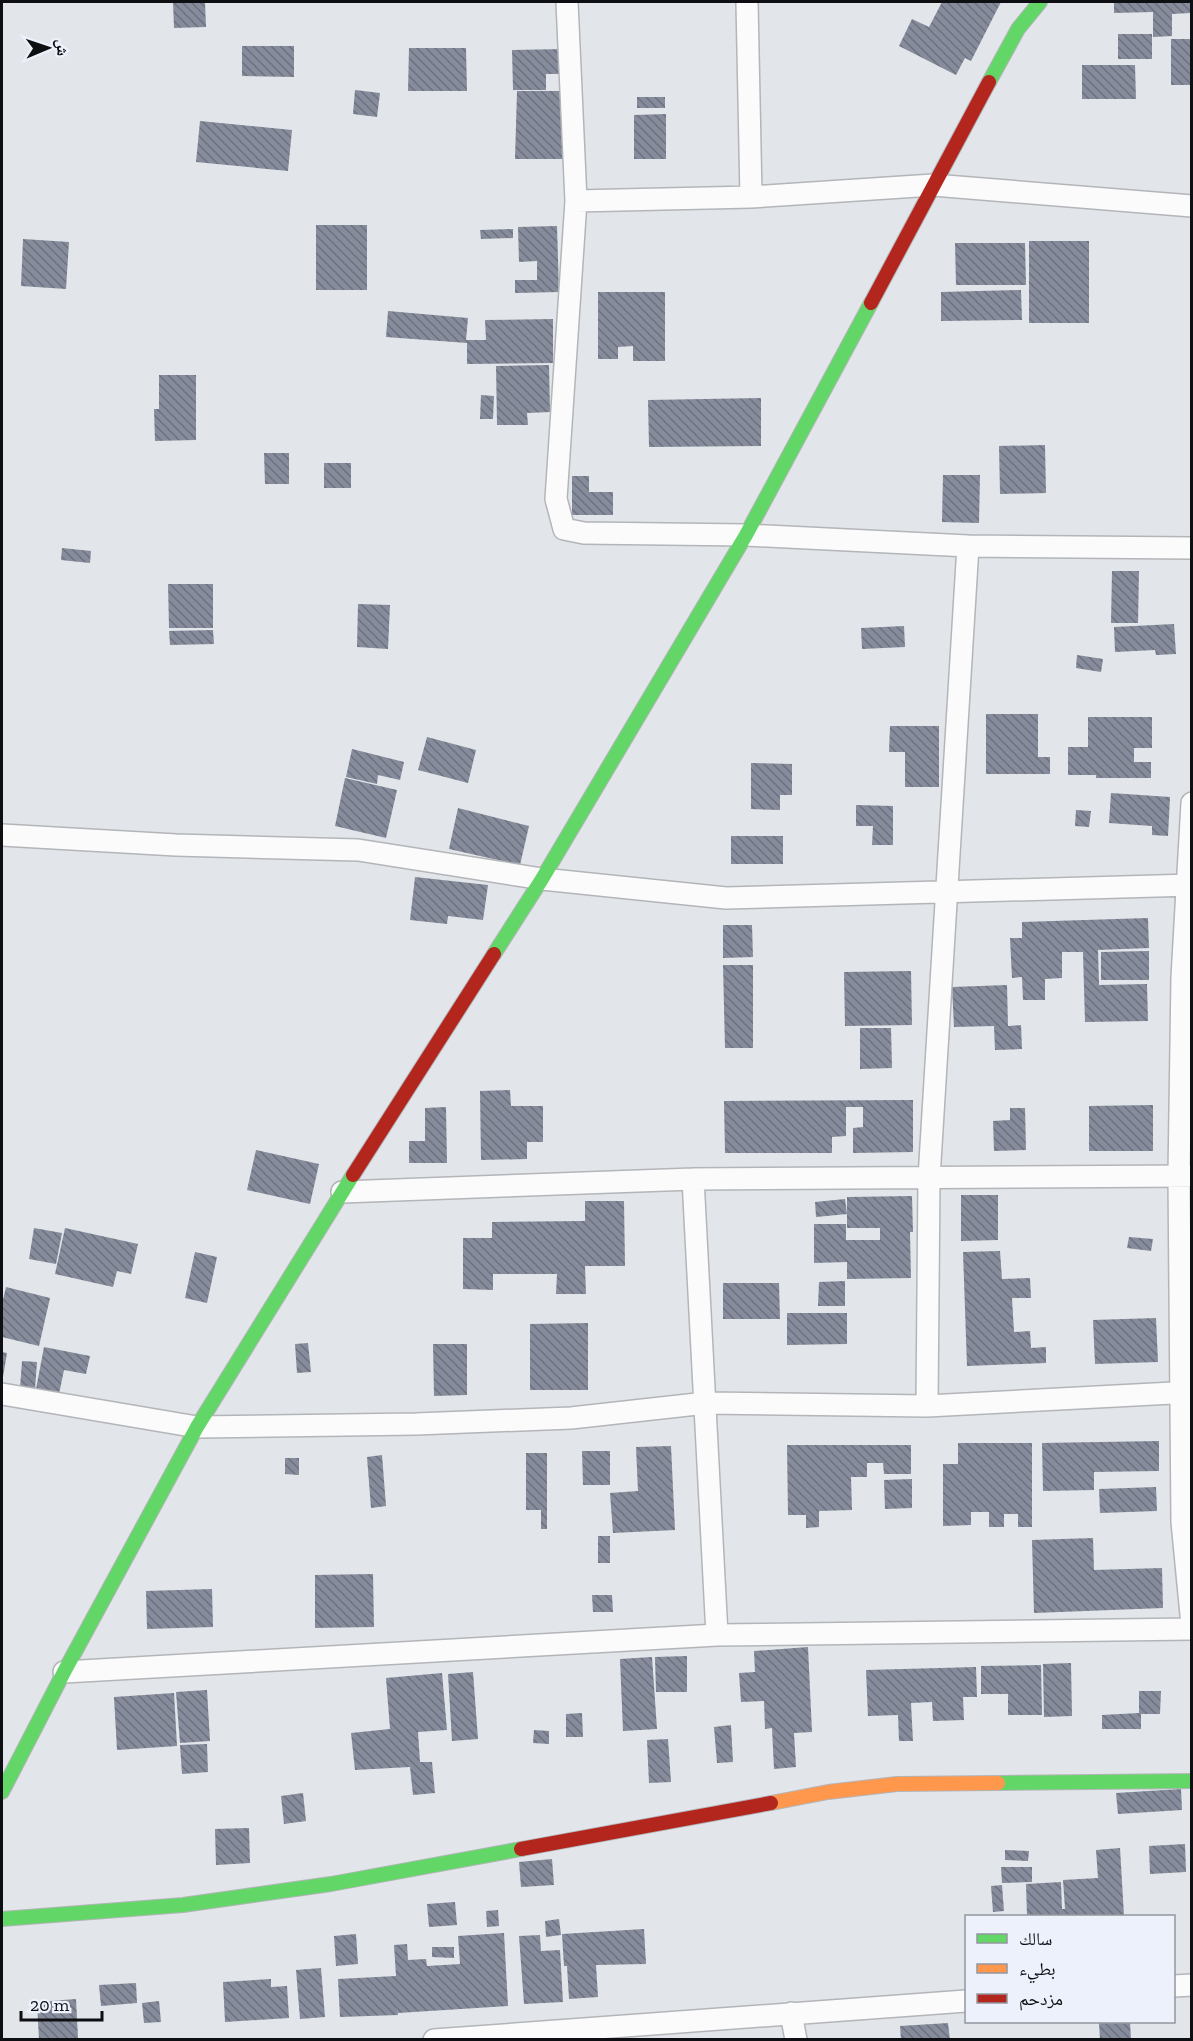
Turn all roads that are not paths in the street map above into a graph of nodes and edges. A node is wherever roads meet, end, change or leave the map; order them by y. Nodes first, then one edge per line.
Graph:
1 (567, 2) edge
2 (747, 2) edge
3 (1040, 2) edge
4 (933, 185) junction
5 (751, 197) junction
6 (576, 201) junction
7 (1191, 206) edge
8 (746, 535) junction
9 (968, 546) junction
10 (1191, 548) edge
11 (1191, 803) edge
12 (2, 835) edge
13 (542, 879) junction
14 (1190, 885) edge
15 (946, 891) junction
16 (1185, 1176) edge
17 (929, 1178) junction
18 (693, 1179) junction
19 (342, 1192) junction
20 (1186, 1392) edge
21 (2, 1394) edge
22 (706, 1403) junction
23 (927, 1406) junction
24 (197, 1427) junction
25 (1191, 1627) edge
26 (717, 1635) junction
27 (64, 1672) junction
28 (11, 1754) edge
29 (1191, 1781) edge
30 (2, 1792) edge
31 (2, 1919) edge
32 (1191, 1984) edge
33 (1175, 1986) edge
34 (965, 2001) edge
35 (791, 2013) junction
36 (434, 2040) edge
37 (796, 2040) edge

1 - 6 street
2 - 5 street
3 - 4 street
4 - 5 street
4 - 7 street
4 - 8 street
5 - 6 street
6 - 8 street
8 - 9 street
8 - 13 street
9 - 10 street
9 - 15 street
11 - 14 street
12 - 13 street
13 - 15 street
13 - 19 street
14 - 15 street
14 - 16 street
15 - 17 street
16 - 17 street
16 - 20 street
17 - 18 street
17 - 23 street
18 - 19 street
18 - 22 street
19 - 24 street
20 - 23 street
20 - 25 street
21 - 24 street
22 - 23 street
22 - 24 street
22 - 26 street
24 - 27 street
25 - 26 street
26 - 27 street
27 - 28 street
28 - 30 street
29 - 31 street
32 - 33 street
34 - 35 street
35 - 36 street
35 - 37 street

